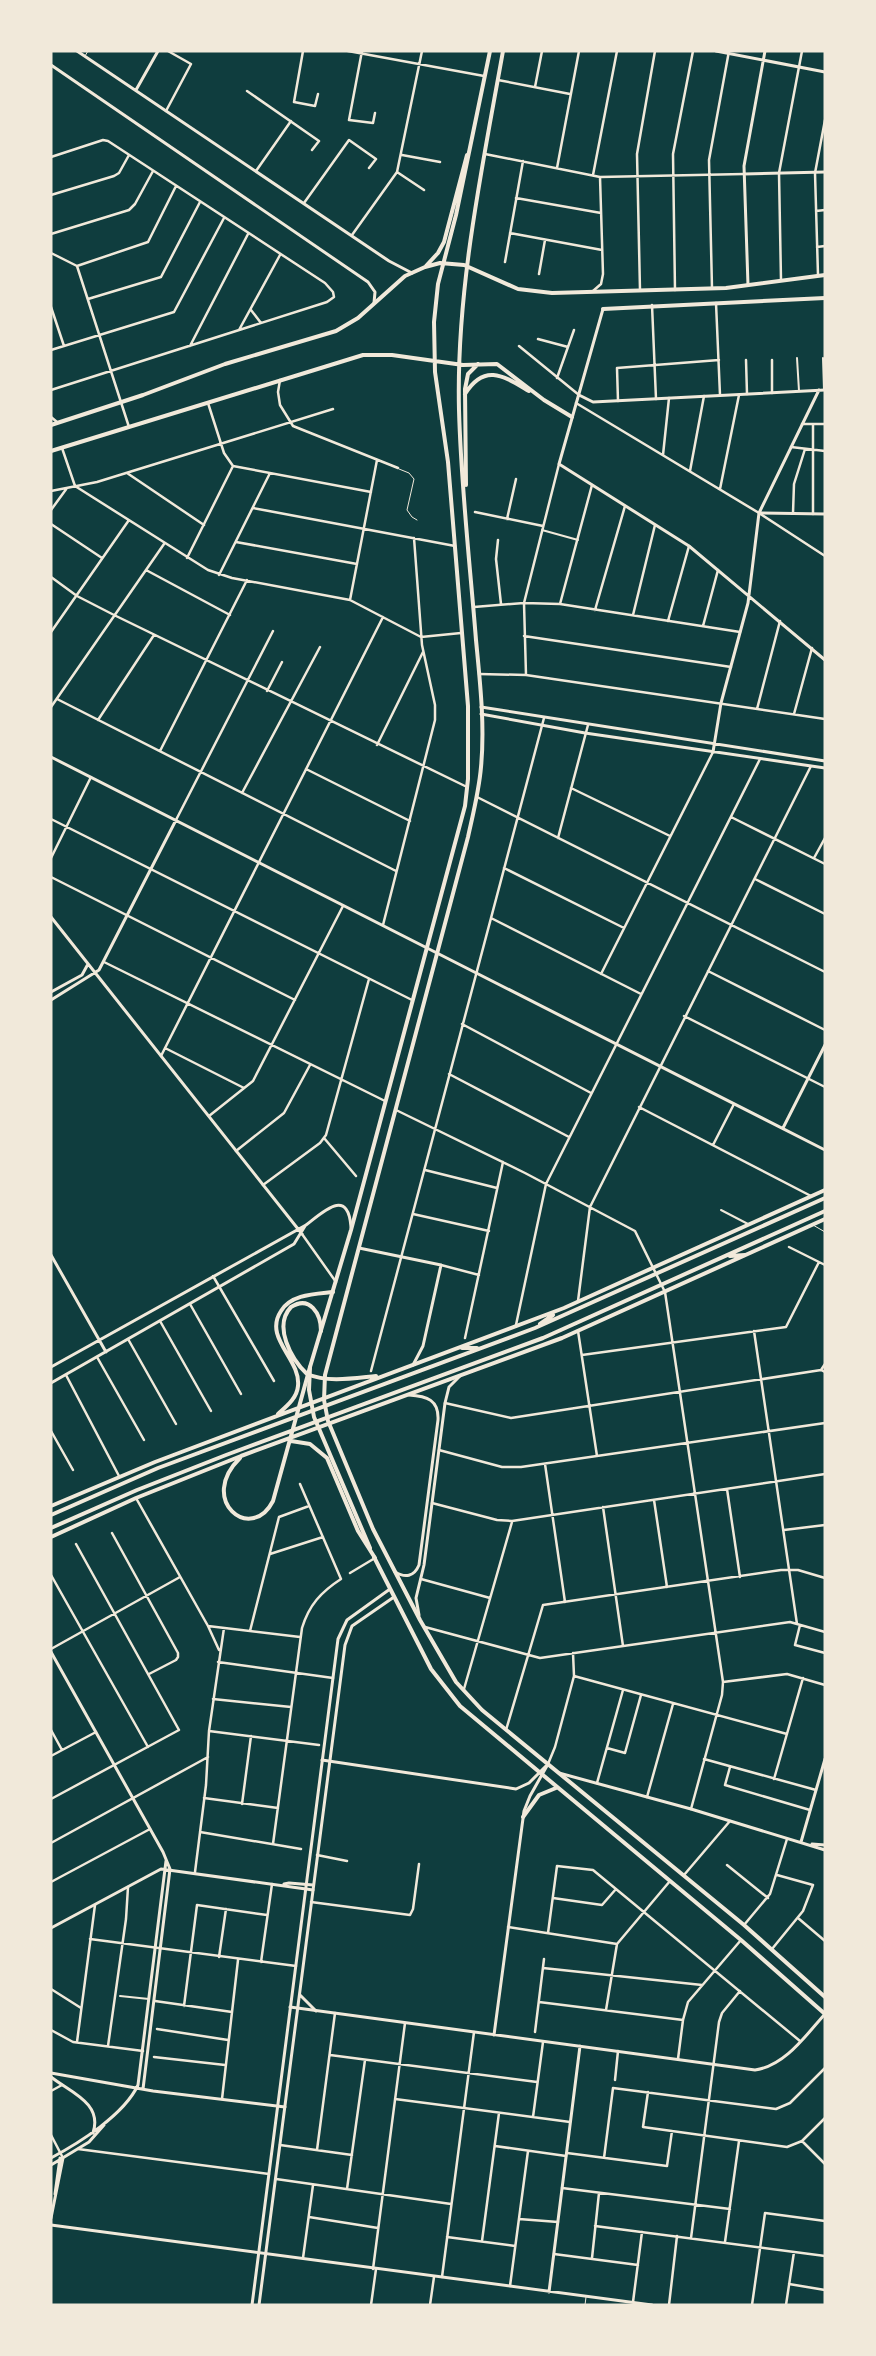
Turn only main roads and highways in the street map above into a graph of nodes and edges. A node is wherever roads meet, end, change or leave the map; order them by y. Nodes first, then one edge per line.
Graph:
1 (490, 51) edge
2 (503, 51) edge
3 (476, 124) junction
4 (425, 267) junction
5 (825, 275) edge
6 (825, 298) edge
7 (603, 309) road end
8 (478, 364) junction
9 (464, 396) junction
10 (544, 400) junction
11 (572, 417) road end
12 (51, 425) edge
13 (51, 451) edge
14 (466, 507) junction
15 (825, 1190) edge
16 (825, 1198) edge
17 (825, 1212) edge
18 (825, 1219) edge
19 (693, 1250) junction
20 (711, 1250) junction
21 (748, 1255) junction
22 (727, 1256) junction
23 (334, 1292) junction
24 (559, 1310) junction
25 (535, 1328) junction
26 (321, 1330) junction
27 (542, 1338) junction
28 (458, 1348) junction
29 (482, 1348) junction
30 (520, 1354) junction
31 (491, 1358) junction
32 (310, 1367) junction
33 (478, 1370) junction
34 (384, 1376) junction
35 (274, 1417) junction
36 (282, 1442) junction
37 (241, 1456) junction
38 (174, 1475) junction
39 (158, 1489) junction
40 (51, 1506) edge
41 (51, 1515) edge
42 (73, 1526) junction
43 (51, 1529) edge
44 (51, 1537) edge
45 (374, 1558) junction
46 (556, 1788) junction
47 (523, 1817) road end
48 (825, 1997) edge
49 (825, 2014) edge

1 - 3 main road
2 - 14 main road
3 - 4 main road
3 - 23 main road
4 - 5 main road
4 - 12 main road
6 - 7 main road
8 - 9 main road
8 - 10 main road
8 - 13 main road
9 - 10 main road
9 - 14 main road
10 - 11 main road
14 - 48 main road
15 - 19 main road
16 - 20 main road
17 - 22 main road
18 - 21 main road
19 - 20 main road
19 - 24 main road
20 - 25 main road
21 - 22 main road
21 - 30 main road
22 - 27 main road
23 - 26 main road
23 - 35 main road
24 - 25 main road
24 - 28 main road
25 - 29 main road
26 - 32 main road
26 - 34 main road
27 - 30 main road
27 - 31 main road
28 - 29 main road
28 - 34 main road
29 - 41 main road
30 - 33 main road
31 - 33 main road
31 - 38 main road
32 - 37 main road
32 - 45 main road
33 - 36 main road
34 - 35 main road
35 - 40 main road
36 - 37 main road
36 - 45 main road
37 - 39 main road
38 - 39 main road
38 - 43 main road
39 - 42 main road
42 - 43 main road
42 - 44 main road
45 - 46 main road
46 - 47 main road
46 - 49 main road

